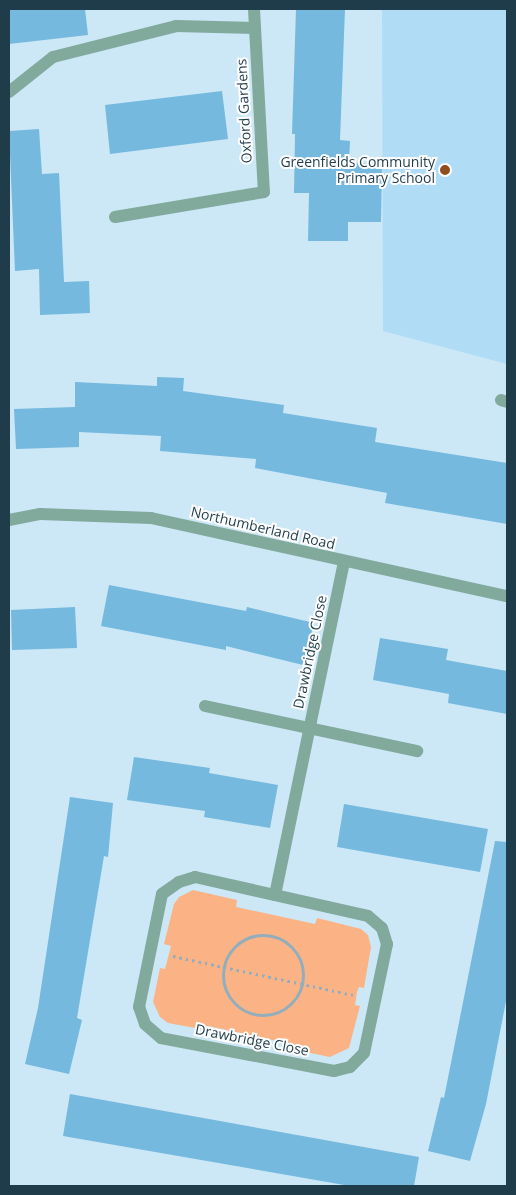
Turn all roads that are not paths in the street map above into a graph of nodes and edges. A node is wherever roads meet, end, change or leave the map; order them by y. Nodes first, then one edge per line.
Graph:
1 (254, 9) edge
2 (255, 28) junction
3 (9, 92) edge
4 (116, 218) dead end
5 (9, 520) edge
6 (344, 562) junction
7 (507, 596) edge
8 (205, 706) dead end
9 (310, 727) junction
10 (417, 751) dead end
11 (275, 895) junction

1 - 2 street, Oxford Gardens
2 - 3 street
2 - 4 street, Oxford Gardens
5 - 6 street, Northumberland Road
6 - 7 street, Northumberland Road
6 - 9 street, Drawbridge Close
8 - 9 street
9 - 10 street
9 - 11 street, Drawbridge Close
11 - 11 street, Drawbridge Close

